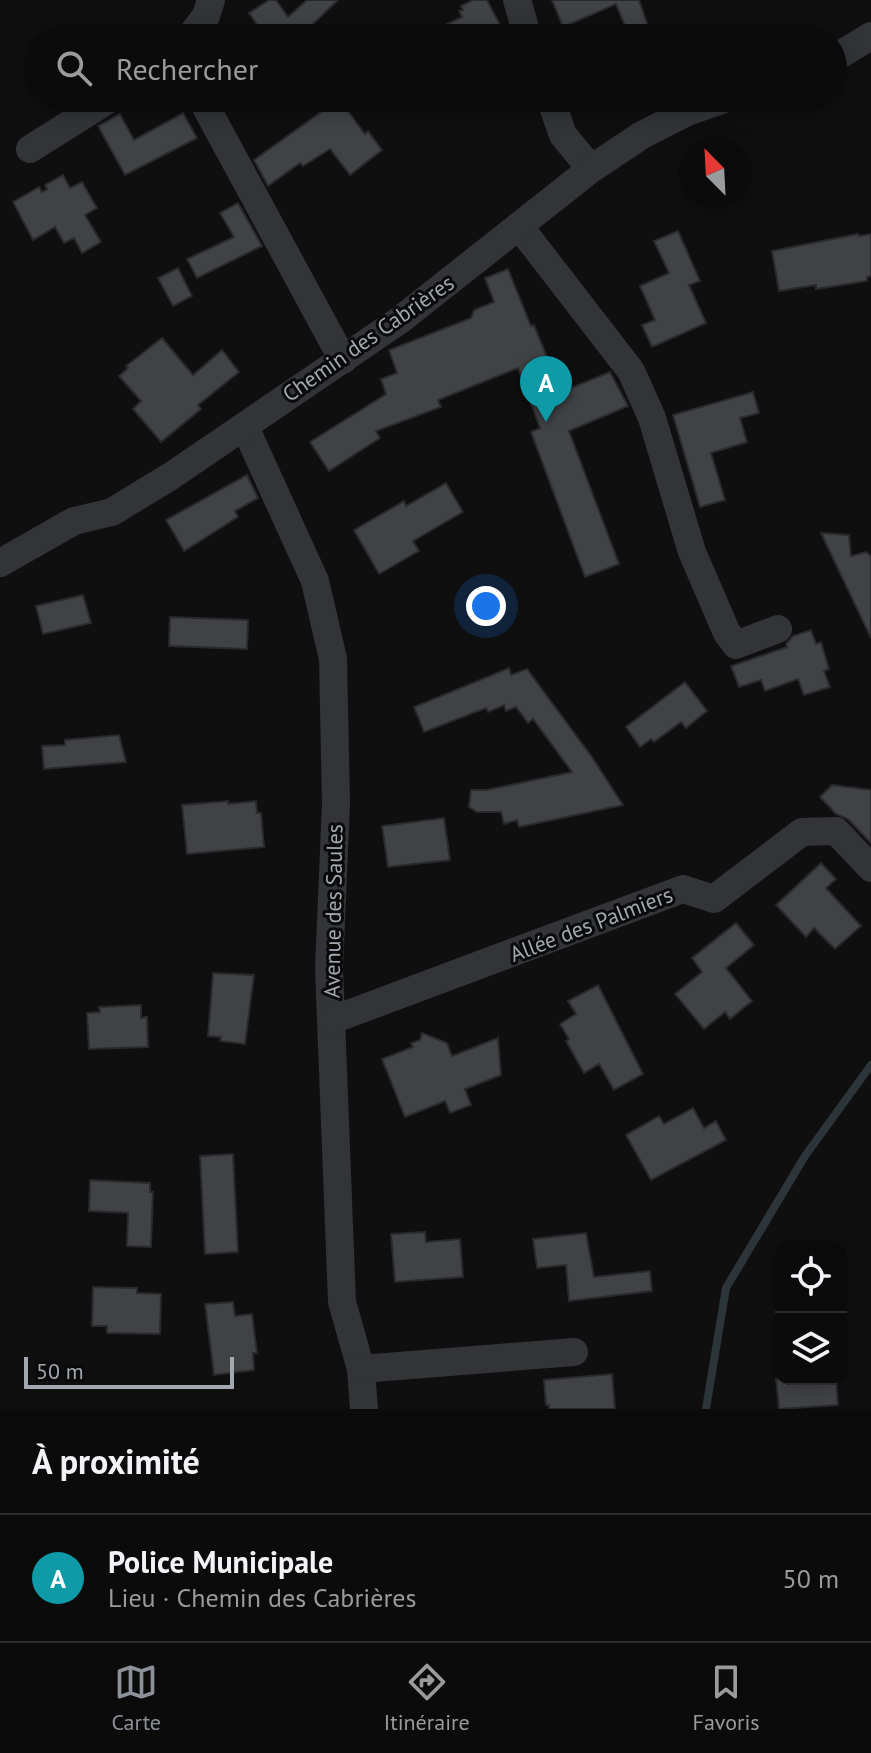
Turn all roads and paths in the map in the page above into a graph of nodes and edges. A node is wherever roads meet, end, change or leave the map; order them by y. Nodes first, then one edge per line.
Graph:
1 (211, 0) edge
2 (517, 0) edge
3 (200, 24) edge
4 (524, 24) edge
5 (871, 36) edge
6 (847, 51) edge
7 (89, 112) edge
8 (209, 112) edge
9 (555, 112) edge
10 (687, 112) edge
11 (30, 149) dead end
12 (591, 169) junction
13 (519, 226) junction
14 (343, 360) junction
15 (245, 427) junction
16 (0, 563) edge
17 (778, 629) dead end
18 (871, 868) edge
19 (332, 1020) junction
20 (574, 1352) dead end
21 (361, 1369) junction
22 (364, 1409) edge

1 - 3 street
2 - 4 street
5 - 6 street
7 - 11 street
8 - 14 street
9 - 12 street
10 - 12 street, Chemin des Cabrières
12 - 13 street, Chemin des Cabrières
13 - 14 street, Chemin des Cabrières
13 - 17 street
14 - 15 street, Chemin des Cabrières
15 - 16 street, Chemin des Cabrières
15 - 19 street, Avenue des Saules
18 - 19 street, Allée des Palmiers
19 - 21 street, Avenue des Saules
20 - 21 street
21 - 22 street, Avenue des Saules

